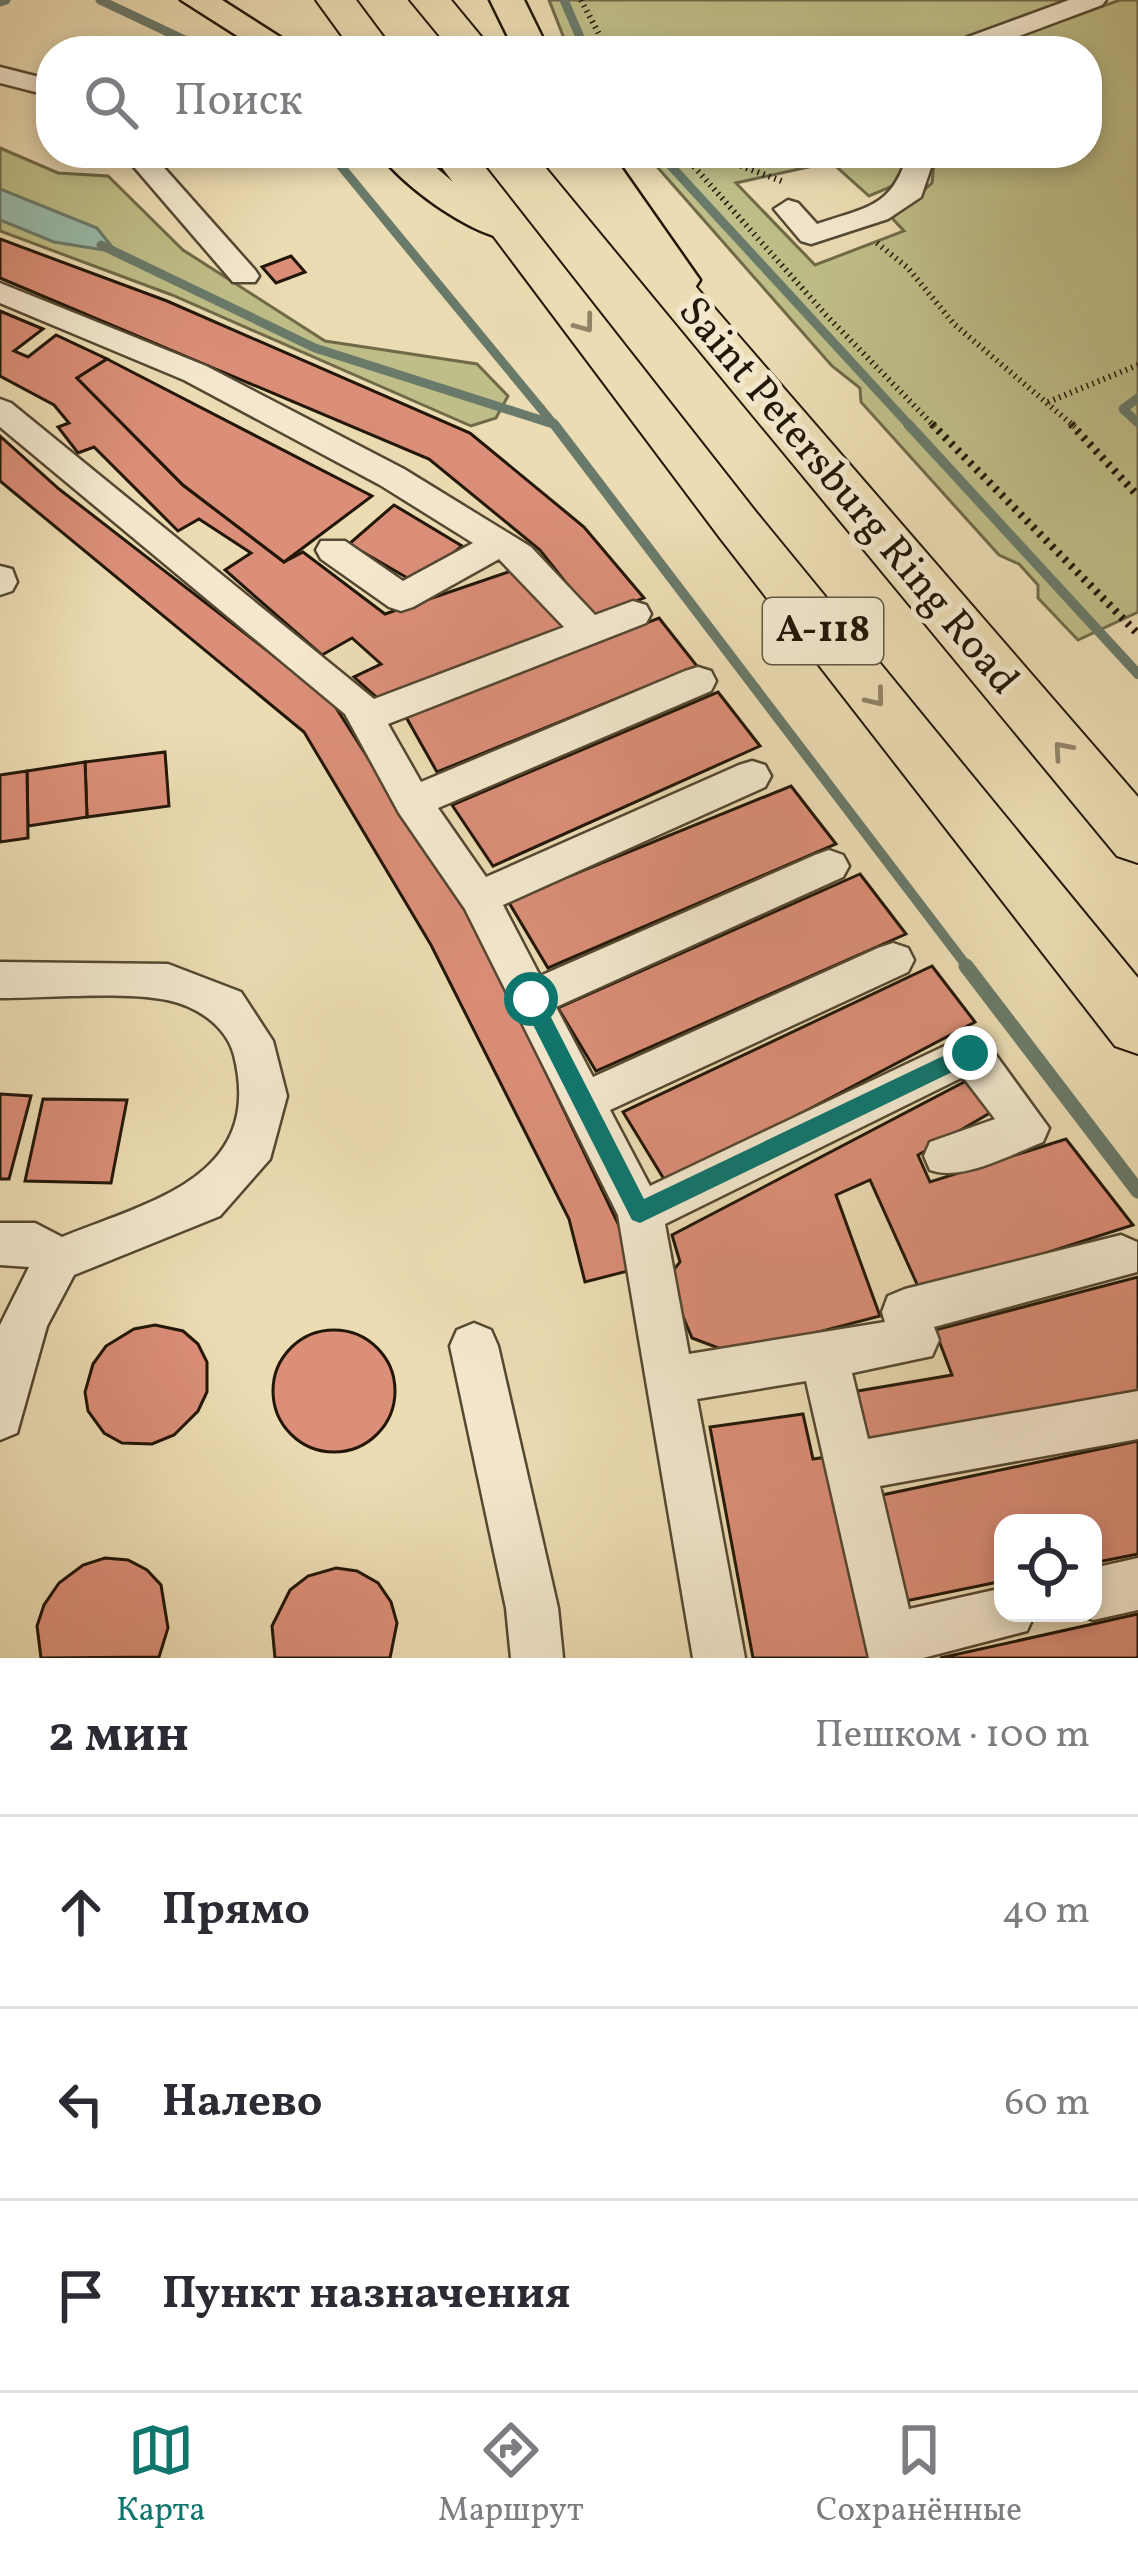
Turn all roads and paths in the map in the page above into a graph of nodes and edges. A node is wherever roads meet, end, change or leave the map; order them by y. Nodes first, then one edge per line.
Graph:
1 (198, 0) edge
2 (336, 0) edge
3 (430, 0) edge
4 (507, 0) edge
5 (581, 0) edge
6 (1093, 0) edge
7 (259, 36) edge
8 (363, 36) edge
9 (460, 36) edge
10 (525, 36) edge
11 (600, 36) edge
12 (996, 36) edge
13 (0, 75) edge
14 (36, 84) edge
15 (149, 168) edge
16 (415, 168) edge
17 (464, 168) edge
18 (570, 168) edge
19 (602, 168) edge
20 (695, 168) edge
21 (747, 168) edge
22 (918, 168) edge
23 (788, 209) dead end
24 (850, 223) junction
25 (514, 231) junction
26 (244, 275) dead end
27 (0, 292) edge
28 (1138, 365) edge
29 (762, 399) junction
30 (1046, 403) junction
31 (0, 410) edge
32 (1138, 496) edge
33 (499, 544) junction
34 (333, 550) dead end
35 (633, 614) dead end
36 (590, 632) junction
37 (1138, 634) edge
38 (698, 681) dead end
39 (366, 717) junction
40 (752, 776) dead end
41 (413, 802) junction
42 (1138, 839) edge
43 (829, 866) dead end
44 (479, 898) junction
45 (893, 960) dead end
46 (0, 980) edge
47 (531, 999) junction
48 (1138, 1026) edge
49 (583, 1102) junction
50 (946, 1156) dead end
51 (640, 1213) junction
52 (0, 1244) edge
53 (1121, 1257) dead end
54 (58, 1260) junction
55 (474, 1346) dead end
56 (824, 1354) junction
57 (671, 1380) junction
58 (1138, 1415) edge
59 (0, 1416) edge
60 (851, 1467) junction
61 (1138, 1584) edge
62 (1102, 1592) edge
63 (994, 1618) edge
64 (893, 1649) edge
65 (537, 1658) edge
66 (719, 1658) edge

1 - 7 main road
2 - 8 highway
3 - 9 highway
4 - 10 main road
5 - 11 path
6 - 12 lane
13 - 14 lane
15 - 26 lane
16 - 25 main road
17 - 25 highway, А-118
18 - 29 highway, Saint Petersburg Ring Road / А-118
19 - 29 main road
20 - 37 path
21 - 24 path
22 - 24 lane
23 - 24 lane
24 - 30 path
25 -> 48 highway, А-118
27 - 33 lane
28 - 30 path
42 -> 29 highway, Saint Petersburg Ring Road / А-118
30 - 32 path
31 - 39 lane
33 - 34 lane
33 - 36 lane
35 - 36 lane
36 - 39 lane
38 - 41 lane
39 - 41 lane
40 - 44 lane
41 - 44 lane
43 - 47 lane
44 - 47 lane
45 - 49 lane
46 - 54 lane
47 - 49 lane
49 - 51 lane
50 - 51 lane
51 - 57 lane
52 - 54 lane
53 - 56 lane
54 - 59 lane
55 - 65 lane
56 - 57 lane
56 - 60 lane
57 - 66 lane
58 - 60 lane
60 - 64 lane
61 - 62 lane
63 - 64 lane

